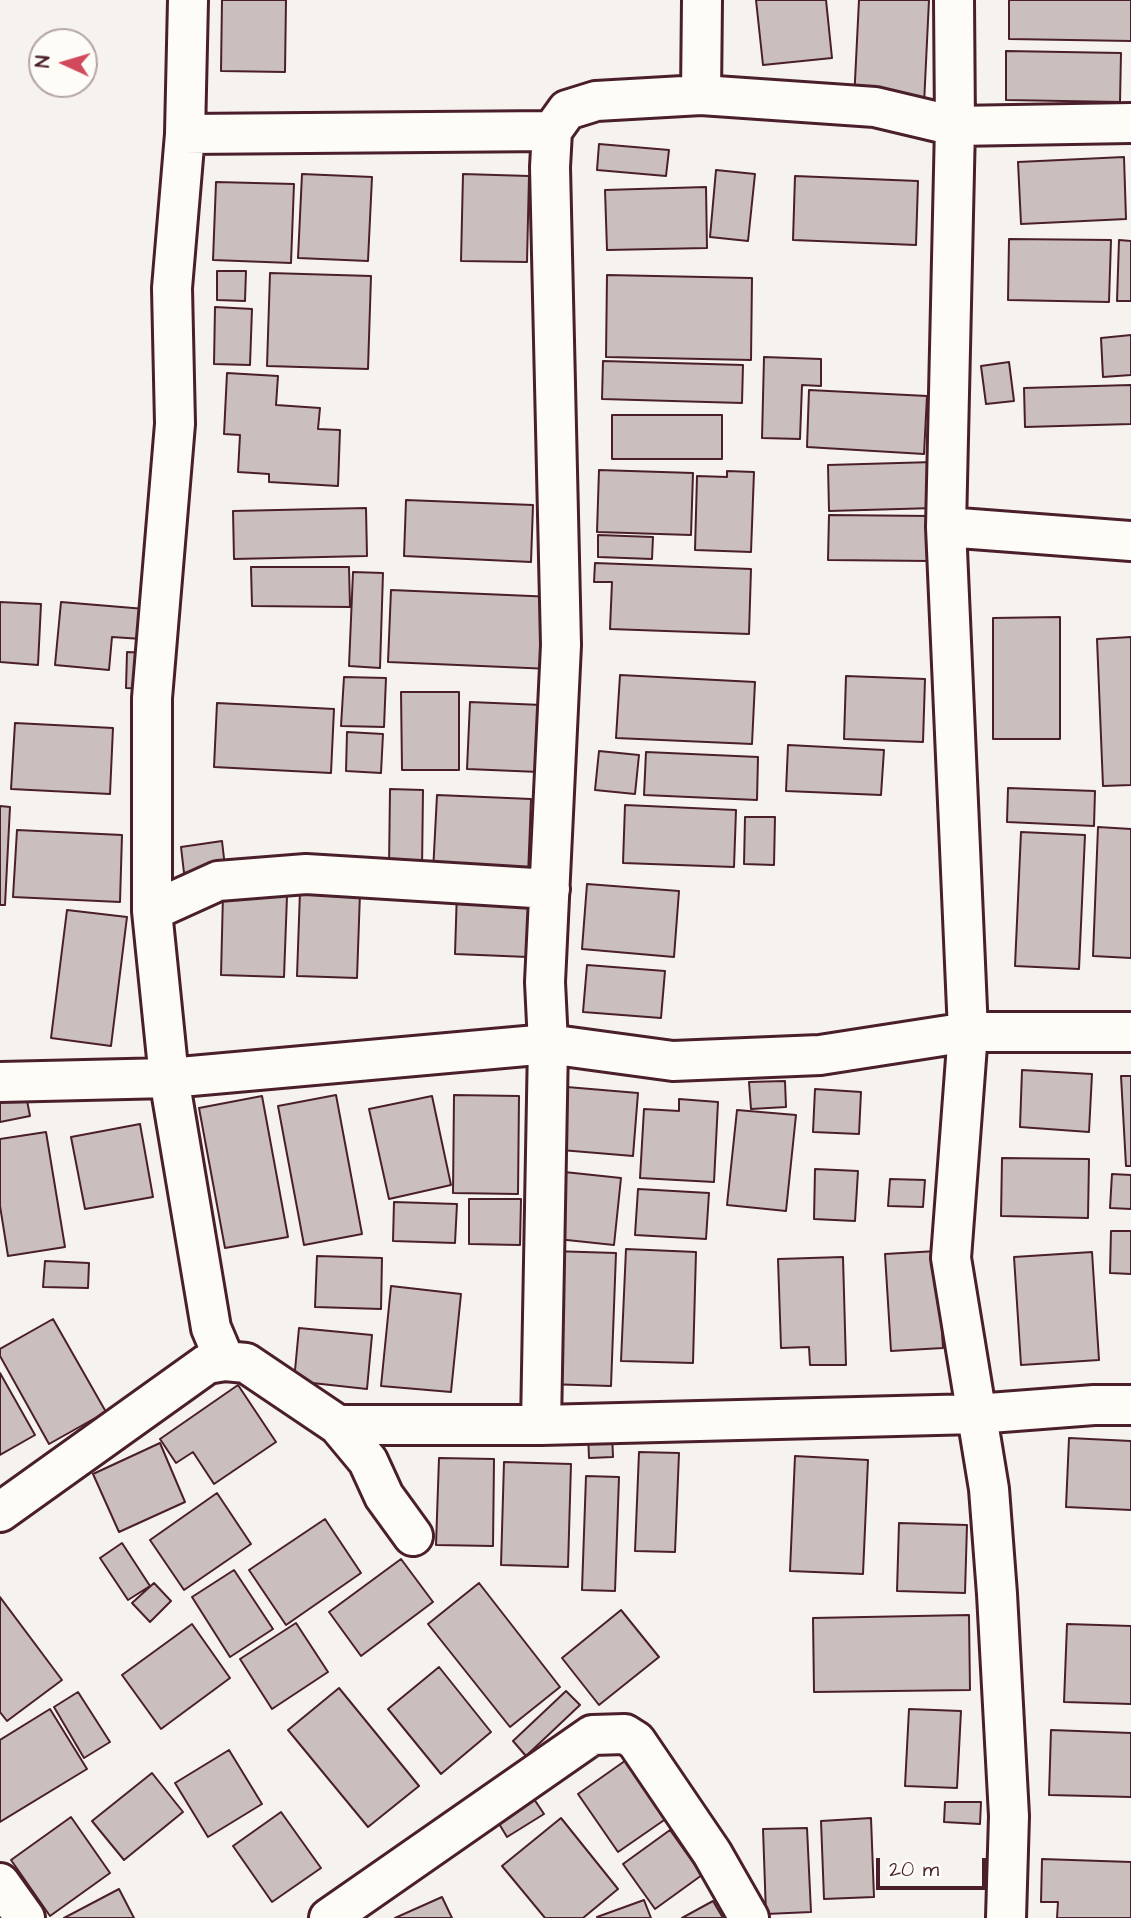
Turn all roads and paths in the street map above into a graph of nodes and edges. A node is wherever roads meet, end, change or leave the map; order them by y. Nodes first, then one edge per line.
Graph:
1 (188, 0) edge
2 (702, 0) edge
3 (954, 0) edge
4 (701, 95) junction
5 (1131, 122) edge
6 (955, 126) junction
7 (552, 131) junction
8 (185, 134) junction
9 (946, 527) junction
10 (1131, 541) edge
11 (550, 889) junction
12 (152, 911) junction
13 (968, 1032) junction
14 (1131, 1032) edge
15 (548, 1044) junction
16 (170, 1079) junction
17 (0, 1082) edge
18 (225, 1361) junction
19 (1131, 1405) edge
20 (975, 1414) junction
21 (338, 1425) junction
22 (541, 1425) junction
23 (0, 1511) edge
24 (413, 1536) dead end
25 (0, 1883) edge
26 (25, 1918) edge
27 (329, 1918) edge
28 (749, 1918) edge
29 (1006, 1918) edge

1 - 8 street
2 - 4 street
3 - 6 street
4 - 6 street
4 - 7 street
5 - 6 street
6 - 9 street
7 - 8 street
7 - 11 street
8 - 12 street
9 - 10 street
9 - 13 street
11 - 12 street
11 - 15 street
12 - 16 street
13 - 14 street
13 - 15 street
13 - 20 street
15 - 16 street
15 - 22 street
16 - 17 street
16 - 18 street
18 - 21 street
18 - 23 street
19 - 20 street
20 - 22 street
20 - 29 street
21 - 22 street
21 - 24 street
25 - 26 street
27 - 28 street

